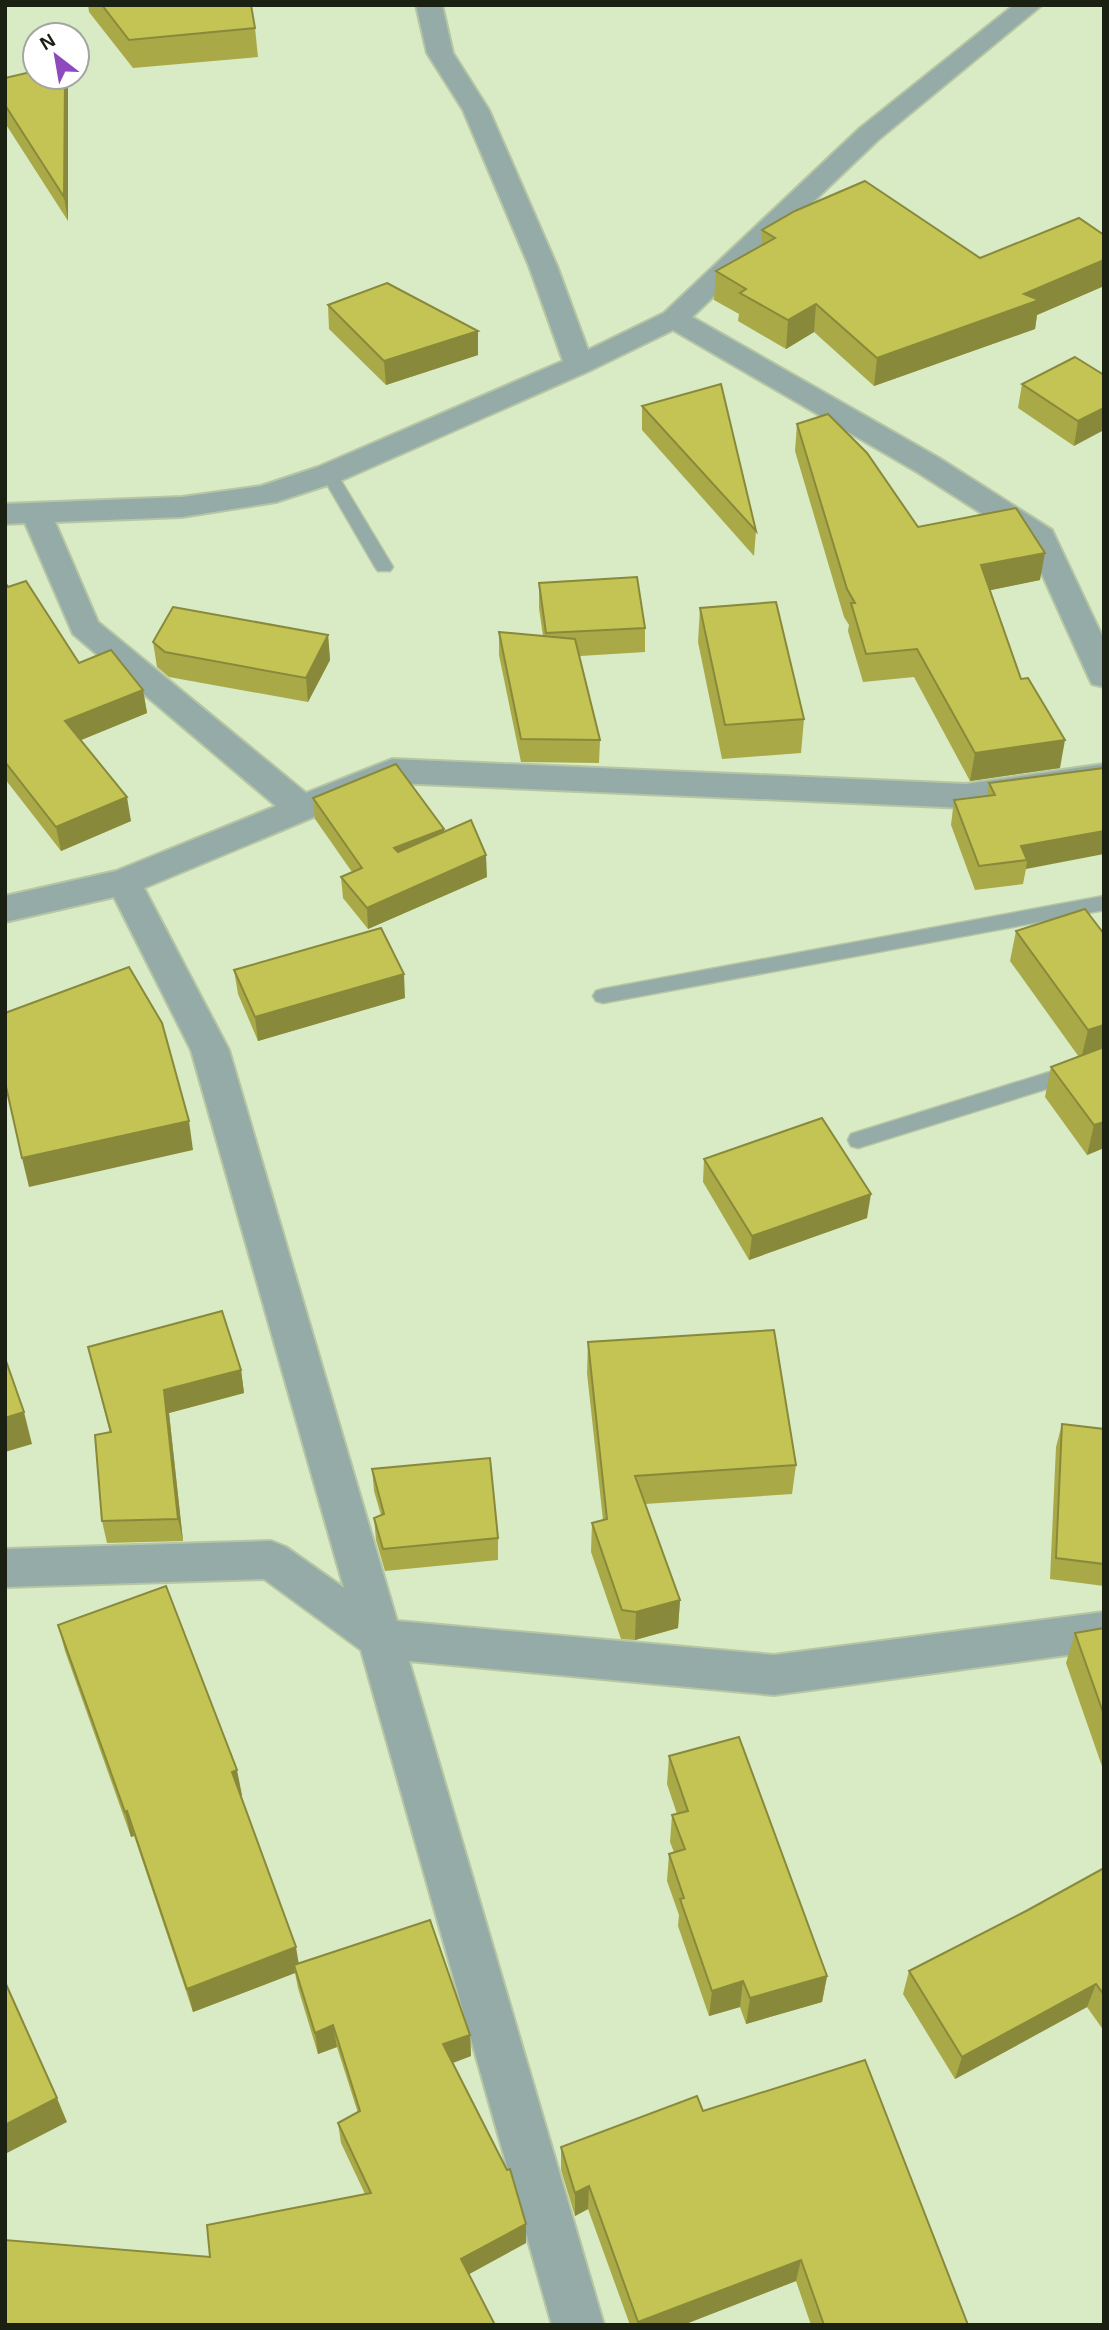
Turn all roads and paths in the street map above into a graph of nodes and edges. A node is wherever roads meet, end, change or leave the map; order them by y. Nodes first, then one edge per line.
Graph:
1 (429, 5) edge
2 (1030, 5) edge
3 (674, 319) junction
4 (579, 365) junction
5 (329, 474) junction
6 (21, 513) edge
7 (384, 567) dead end
8 (1104, 676) edge
9 (1104, 776) edge
10 (301, 808) junction
11 (124, 883) junction
12 (1104, 903) edge
13 (5, 909) edge
14 (603, 996) dead end
15 (1104, 1063) edge
16 (858, 1140) dead end
17 (5, 1568) edge
18 (1104, 1632) edge
19 (380, 1639) junction
20 (578, 2325) edge

1 - 4 street
2 - 3 street
3 - 4 street
3 - 8 street
4 - 5 street
5 - 6 street
5 - 7 lane
6 - 10 street
9 - 10 street
10 - 11 street
11 - 13 street
11 - 19 street
12 - 14 lane
15 - 16 lane
17 - 19 street
18 - 19 street
19 - 20 street

